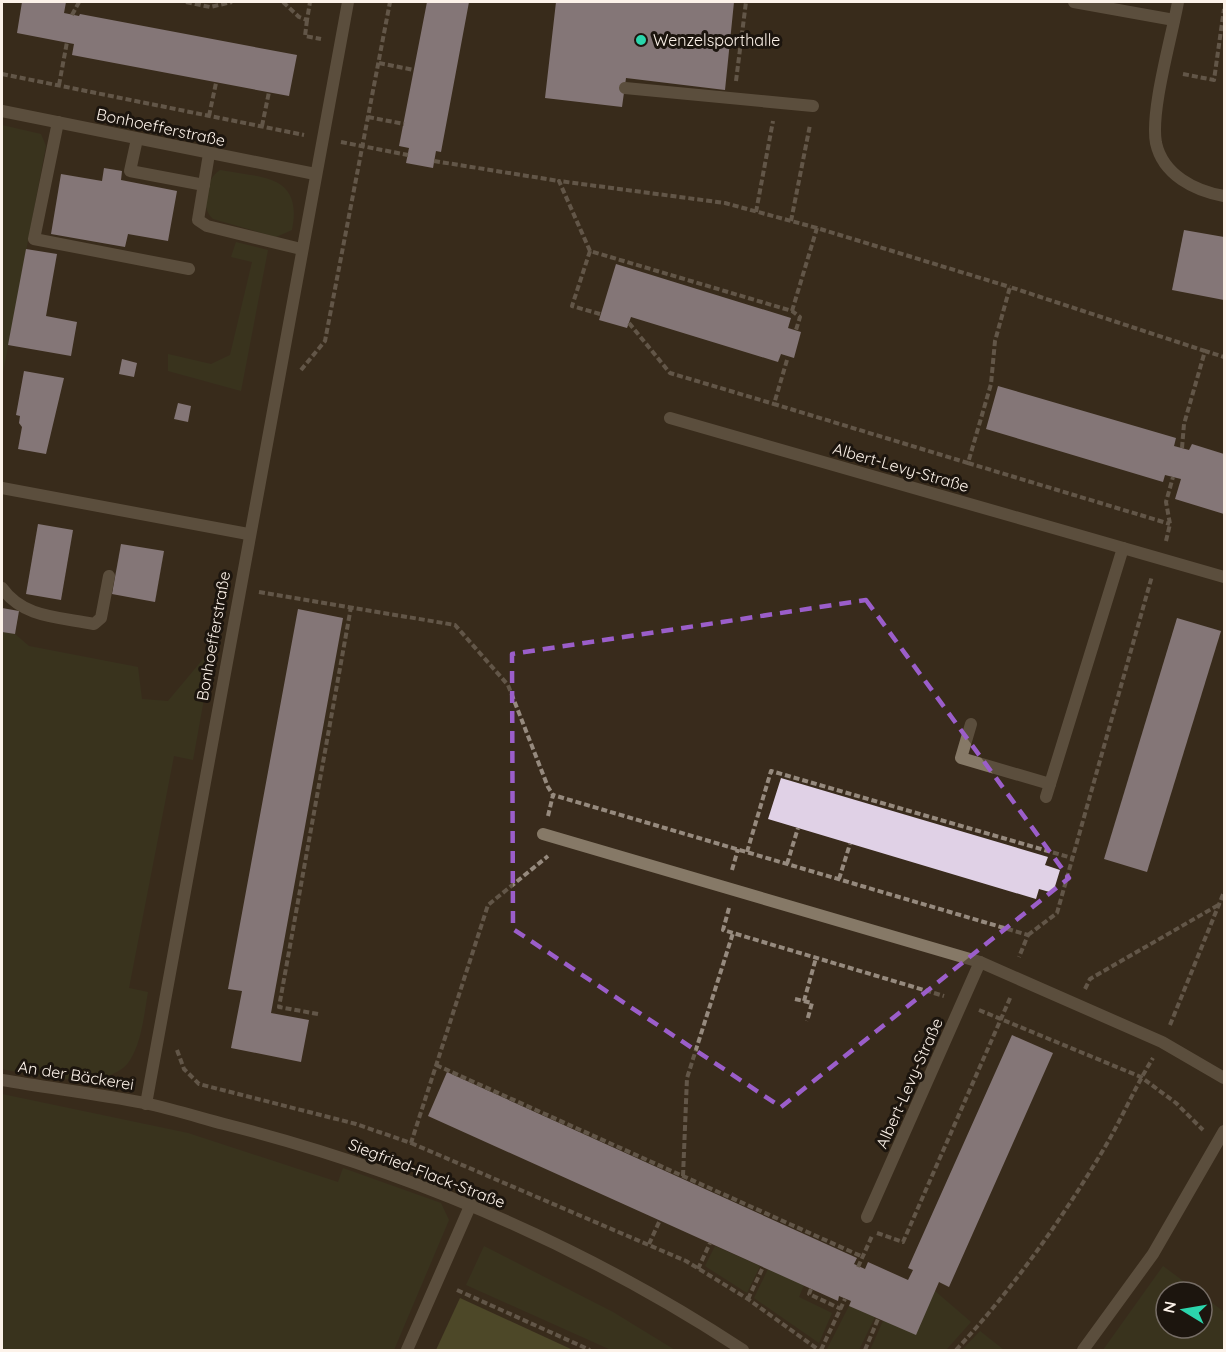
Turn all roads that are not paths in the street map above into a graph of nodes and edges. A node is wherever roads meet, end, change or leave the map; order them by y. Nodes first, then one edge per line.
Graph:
1 (348, 2) edge
2 (1074, 2) edge
3 (1178, 2) edge
4 (1174, 20) junction
5 (625, 88) dead end
6 (813, 106) road end
7 (2, 111) edge
8 (57, 122) junction
9 (137, 139) junction
10 (209, 154) junction
11 (315, 174) junction
12 (204, 185) junction
13 (1224, 196) edge
14 (301, 249) junction
15 (189, 268) dead end
16 (670, 418) dead end
17 (2, 488) edge
18 (248, 534) junction
19 (1123, 548) junction
20 (110, 576) dead end
21 (1224, 578) edge
22 (2, 588) edge
23 (972, 724) dead end
24 (1050, 784) junction
25 (1046, 797) dead end
26 (543, 834) road end
27 (980, 962) junction
28 (1224, 1078) edge
29 (2, 1080) edge
30 (146, 1104) junction
31 (1224, 1131) edge
32 (471, 1204) junction
33 (867, 1217) dead end
34 (407, 1350) edge
35 (743, 1350) edge
36 (1083, 1350) edge

1 - 11 street, Bonhoefferstraße
2 - 4 street
3 - 4 street
4 - 13 street
5 - 6 street
7 - 8 street, Bonhoefferstraße
8 - 9 street, Bonhoefferstraße
8 - 15 street
9 - 10 street, Bonhoefferstraße
9 - 12 street
10 - 11 street, Bonhoefferstraße
10 - 12 street
11 - 14 street, Bonhoefferstraße
12 - 14 street
14 - 18 street, Bonhoefferstraße
16 - 19 street, Albert-Levy-Straße
17 - 18 street
18 - 30 street, Bonhoefferstraße
19 - 21 street, Albert-Levy-Straße
19 - 24 street
20 - 22 street
23 - 24 street
24 - 25 street
26 - 27 street
27 - 28 street
27 - 33 street, Albert-Levy-Straße
29 - 30 street, An der Bäckerei
30 - 32 street, Siegfried-Flack-Straße
31 - 36 street
32 - 34 street
32 - 35 street, Siegfried-Flack-Straße

